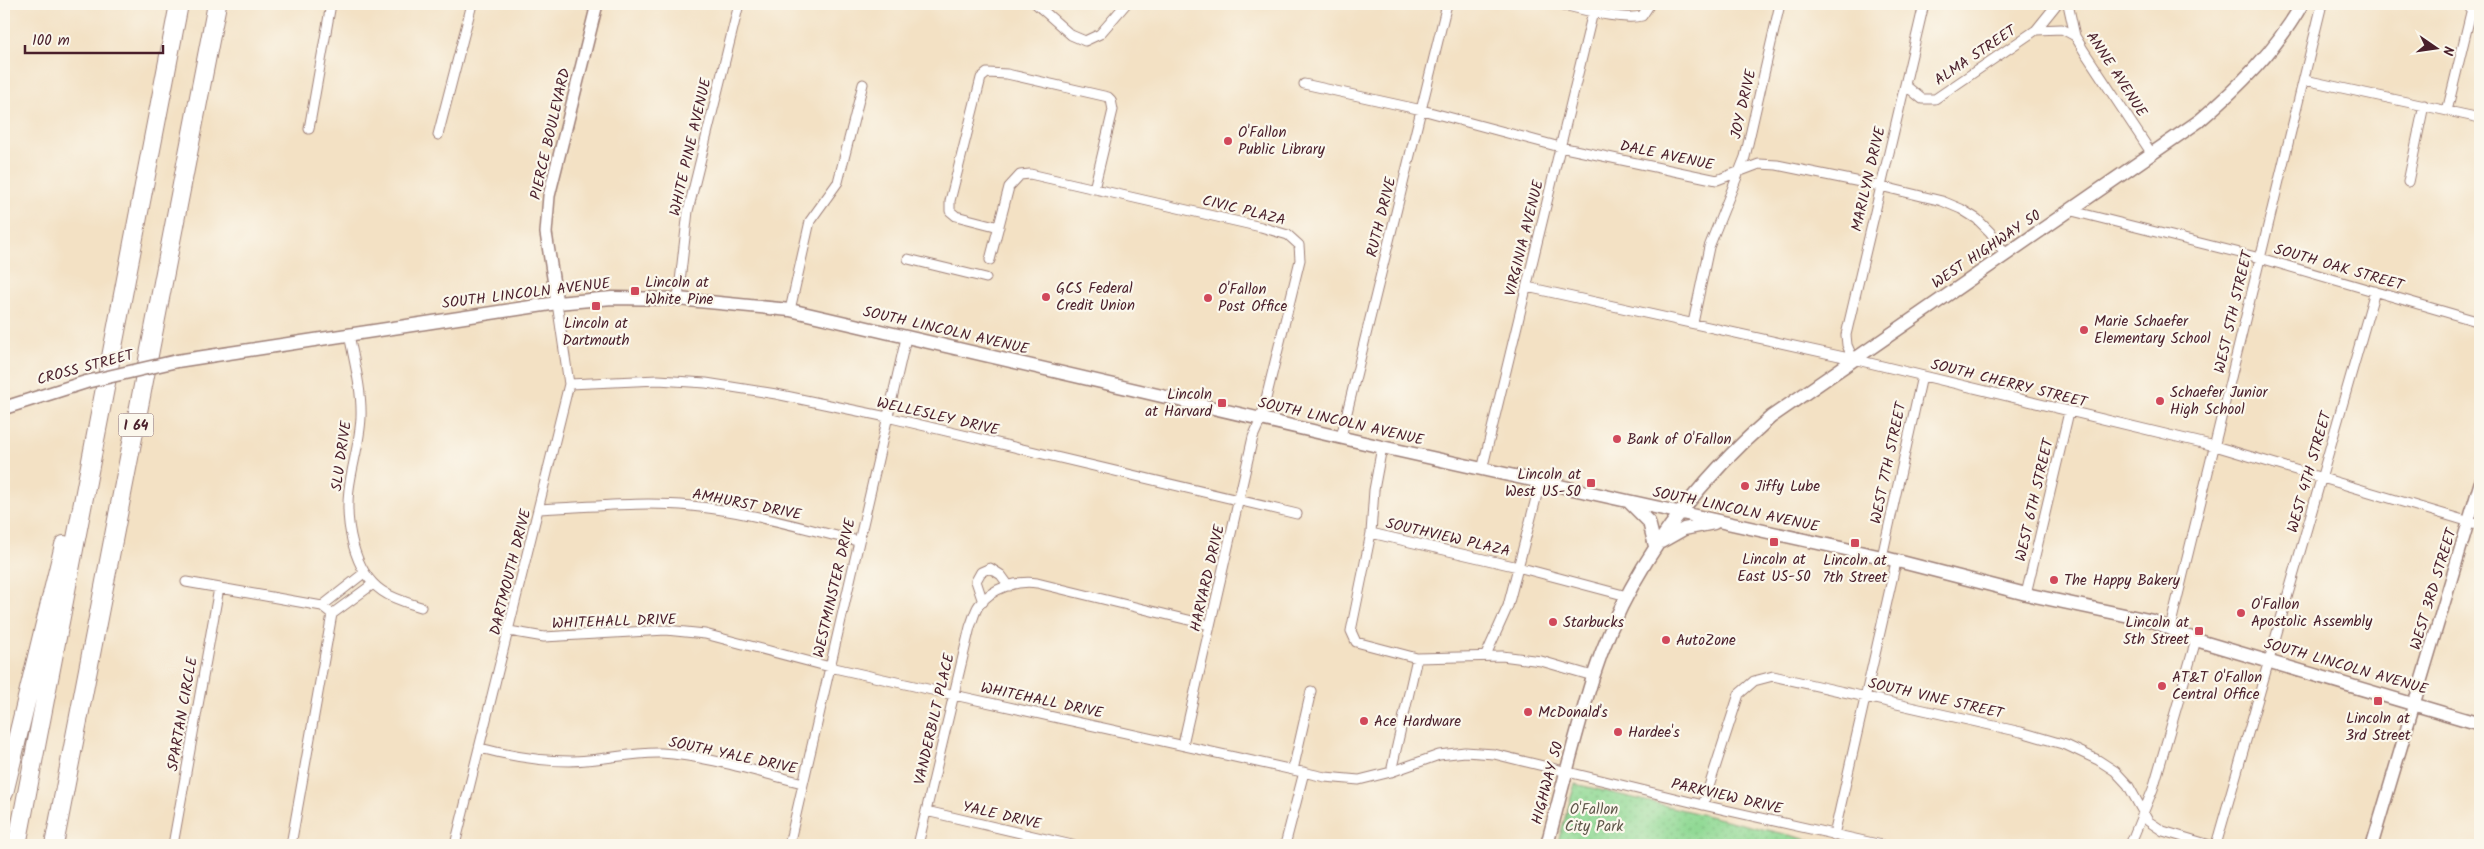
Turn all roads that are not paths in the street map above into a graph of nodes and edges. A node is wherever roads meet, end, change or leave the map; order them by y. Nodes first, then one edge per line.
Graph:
1 (179, 4) edge
2 (217, 4) edge
3 (331, 4) edge
4 (472, 4) edge
5 (583, 4) edge
6 (739, 4) edge
7 (1036, 4) edge
8 (1126, 4) edge
9 (1447, 4) edge
10 (1559, 4) edge
11 (1650, 4) edge
12 (1780, 4) edge
13 (1924, 4) edge
14 (2057, 4) edge
15 (2068, 4) edge
16 (2302, 4) edge
17 (2322, 4) edge
18 (2473, 4) edge
19 (597, 5) edge
20 (1593, 12) junction
21 (2036, 30) junction
22 (2075, 36) junction
23 (2304, 80) junction
24 (863, 84) dead end
25 (1304, 84) dead end
26 (1904, 85) junction
27 (2424, 106) junction
28 (1422, 110) junction
29 (2447, 110) junction
30 (2480, 118) edge
31 (309, 130) dead end
32 (438, 135) dead end
33 (1560, 146) junction
34 (2152, 154) junction
35 (1738, 172) junction
36 (2408, 182) dead end
37 (1880, 186) junction
38 (1094, 189) junction
39 (2072, 211) junction
40 (999, 227) junction
41 (2006, 255) junction
42 (2260, 258) junction
43 (908, 259) dead end
44 (990, 260) dead end
45 (986, 278) dead end
46 (1527, 287) junction
47 (2376, 291) junction
48 (678, 299) junction
49 (557, 303) junction
50 (790, 310) junction
51 (2480, 322) edge
52 (1693, 323) junction
53 (349, 334) junction
54 (906, 338) junction
55 (1853, 360) junction
56 (176, 361) joint
57 (1922, 376) junction
58 (569, 384) junction
59 (4, 408) edge
60 (2069, 412) junction
61 (887, 418) junction
62 (1261, 419) junction
63 (1342, 438) junction
64 (2215, 446) junction
65 (1382, 447) junction
66 (92, 451) junction
67 (1482, 470) junction
68 (2322, 478) junction
69 (1540, 483) junction
70 (2480, 483) edge
71 (1239, 501) junction
72 (1629, 502) junction
73 (540, 509) junction
74 (1679, 512) junction
75 (1297, 514) dead end
76 (1724, 522) junction
77 (2474, 524) edge
78 (1371, 533) junction
79 (858, 541) junction
80 (1656, 546) junction
81 (1882, 557) junction
82 (1896, 562) junction
83 (1518, 567) junction
84 (364, 574) junction
85 (186, 582) dead end
86 (373, 584) junction
87 (1009, 586) junction
88 (219, 588) junction
89 (2026, 594) junction
90 (1627, 596) junction
91 (983, 602) junction
92 (322, 606) junction
93 (420, 607) dead end
94 (332, 614) junction
95 (1209, 625) junction
96 (2170, 628) junction
97 (509, 631) junction
98 (2196, 640) junction
99 (1486, 655) junction
100 (1417, 658) junction
101 (2269, 660) junction
102 (830, 667) junction
103 (1593, 676) junction
104 (1311, 691) dead end
105 (954, 695) junction
106 (1867, 696) junction
107 (2414, 703) junction
108 (2480, 724) edge
109 (1183, 744) junction
110 (480, 748) junction
111 (1293, 770) junction
112 (1304, 772) junction
113 (1391, 772) junction
114 (1567, 772) junction
115 (803, 783) junction
116 (4, 793) edge
117 (1702, 805) junction
118 (926, 811) junction
119 (2142, 812) junction
120 (1834, 835) junction
121 (17, 845) edge
122 (54, 845) edge
123 (173, 845) edge
124 (291, 845) edge
125 (455, 845) edge
126 (789, 845) edge
127 (918, 845) edge
128 (1072, 845) edge
129 (1286, 845) edge
130 (1547, 845) edge
131 (1882, 845) edge
132 (2130, 845) edge
133 (2210, 845) edge
134 (2216, 845) edge
135 (2372, 845) edge

1 - 66 highway, I 64
2 - 122 highway, I 64
3 - 31 street
4 - 32 street
5 - 19 street
6 - 48 street, WHITE PINE AVENUE
7 - 8 street
9 - 28 street, RUTH DRIVE
10 - 20 street
11 - 20 street
12 - 35 street, JOY DRIVE
13 - 26 street, MARILYN DRIVE
14 - 21 street, ALMA STREET
15 - 22 street, ANNE AVENUE
16 - 34 main road, WEST HIGHWAY 50
17 - 23 street, WEST 5TH STREET
18 - 29 street
19 - 49 street, PIERCE BOULEVARD
20 - 33 street, VIRGINIA AVENUE
21 - 22 street, ALMA STREET
21 - 26 street, ALMA STREET
22 - 34 street, ANNE AVENUE
23 - 27 street
23 - 42 street, WEST 5TH STREET
24 - 50 street
25 - 28 street, DALE AVENUE
26 - 37 street, MARILYN DRIVE
27 - 29 street
27 - 36 street
28 - 33 street, DALE AVENUE
28 - 63 street, RUTH DRIVE
29 - 30 street
33 - 35 street, DALE AVENUE
33 - 46 street, VIRGINIA AVENUE
34 - 39 main road, WEST HIGHWAY 50
35 - 37 street, DALE AVENUE
35 - 52 street, JOY DRIVE
37 - 41 street, DALE AVENUE
37 - 55 street, MARILYN DRIVE
38 - 40 street
38 - 40 street
38 - 62 street, CIVIC PLAZA
39 - 41 main road, WEST HIGHWAY 50
39 - 42 street, SOUTH OAK STREET
40 - 44 street
41 - 55 main road, WEST HIGHWAY 50
42 - 47 street, SOUTH OAK STREET
42 - 64 street, WEST 5TH STREET
43 - 45 street
46 - 52 street, SOUTH CHERRY STREET
46 - 67 street, VIRGINIA AVENUE
47 - 51 street, SOUTH OAK STREET
47 - 68 street, WEST 4TH STREET
48 - 49 main road, SOUTH LINCOLN AVENUE
48 - 50 main road, SOUTH LINCOLN AVENUE
49 - 53 main road, SOUTH LINCOLN AVENUE
49 - 58 street, DARTMOUTH DRIVE
50 - 54 main road, SOUTH LINCOLN AVENUE
52 - 55 street, SOUTH CHERRY STREET
53 - 56 main road, SOUTH LINCOLN AVENUE
53 - 84 street, SLU DRIVE
54 - 61 street, WESTMINSTER DRIVE
54 - 62 main road, SOUTH LINCOLN AVENUE
55 - 57 street, SOUTH CHERRY STREET
55 - 74 main road, WEST HIGHWAY 50
56 - 59 main road, CROSS STREET, bridge
57 - 60 street, SOUTH CHERRY STREET
57 - 81 street, WEST 7TH STREET
58 - 61 street, WELLESLEY DRIVE
58 - 73 street, DARTMOUTH DRIVE
60 - 64 street, SOUTH CHERRY STREET
60 - 89 street, WEST 6TH STREET
61 - 71 street, WELLESLEY DRIVE
61 - 79 street, WESTMINSTER DRIVE
62 - 63 main road, SOUTH LINCOLN AVENUE
62 - 71 street, HARVARD DRIVE
63 - 65 main road, SOUTH LINCOLN AVENUE
64 - 68 street, SOUTH CHERRY STREET
64 - 96 street, WEST 5TH STREET
65 - 67 main road, SOUTH LINCOLN AVENUE
65 - 78 street, SOUTHVIEW PLAZA
66 - 116 highway
66 - 121 highway, I 64
67 - 69 main road, SOUTH LINCOLN AVENUE
68 - 77 street, SOUTH CHERRY STREET
68 - 101 street, WEST 4TH STREET
69 - 72 main road, SOUTH LINCOLN AVENUE
69 - 83 street, SOUTHVIEW PLAZA
70 - 77 street, WEST 3RD STREET
71 - 75 street, WELLESLEY DRIVE
71 - 95 street, HARVARD DRIVE
72 - 74 main road, SOUTH LINCOLN AVENUE
72 - 80 main road
73 - 79 street, AMHURST DRIVE
73 - 97 street, DARTMOUTH DRIVE
74 - 76 main road, SOUTH LINCOLN AVENUE
74 - 80 main road, HIGHWAY 50
76 - 80 main road
76 - 81 main road, SOUTH LINCOLN AVENUE
77 - 107 street, WEST 3RD STREET
78 - 83 street, SOUTHVIEW PLAZA
78 - 100 street, SOUTHVIEW PLAZA
79 - 102 street, WESTMINSTER DRIVE
80 - 90 main road, HIGHWAY 50
81 - 82 main road, SOUTH LINCOLN AVENUE
82 - 89 main road, SOUTH LINCOLN AVENUE
82 - 106 street
83 - 90 street, SOUTHVIEW PLAZA
83 - 99 street, SOUTHVIEW PLAZA
84 - 86 street, SLU DRIVE
84 - 92 street
85 - 88 street
86 - 93 street, SLU DRIVE
86 - 94 street
87 - 91 street, VANDERBILT PLACE
87 - 91 street
87 - 95 street, VANDERBILT PLACE
88 - 92 street
88 - 123 street, SPARTAN CIRCLE
89 - 96 main road, SOUTH LINCOLN AVENUE
90 - 103 main road, HIGHWAY 50
91 - 105 street, VANDERBILT PLACE
92 - 94 street
94 - 124 street
95 - 109 street, HARVARD DRIVE
96 - 98 main road, SOUTH LINCOLN AVENUE
97 - 102 street, WHITEHALL DRIVE
97 - 110 street, DARTMOUTH DRIVE
98 - 101 main road, SOUTH LINCOLN AVENUE
98 - 119 street
99 - 100 street, SOUTHVIEW PLAZA
99 - 103 street, SOUTHVIEW PLAZA
100 - 113 street
101 - 107 main road, SOUTH LINCOLN AVENUE
101 - 134 street, WEST 4TH STREET
102 - 105 street, WHITEHALL DRIVE
102 - 115 street, WESTMINSTER DRIVE
103 - 114 main road, HIGHWAY 50
104 - 111 street
105 - 109 street, WHITEHALL DRIVE
105 - 118 street, VANDERBILT PLACE
106 - 117 street, SOUTH VINE STREET
106 - 119 street, SOUTH VINE STREET
106 - 120 street
107 - 108 main road, SOUTH LINCOLN AVENUE
107 - 135 street, WEST 3RD STREET
109 - 111 street, WHITEHALL DRIVE
110 - 115 street, SOUTH YALE DRIVE
110 - 125 street, DARTMOUTH DRIVE
111 - 112 street, WHITEHALL DRIVE
112 - 113 street, WHITEHALL DRIVE
112 - 129 street
113 - 114 street, WHITEHALL DRIVE
114 - 117 street, PARKVIEW DRIVE
114 - 130 main road, HIGHWAY 50
115 - 126 street, WESTMINSTER DRIVE
117 - 120 street, PARKVIEW DRIVE
118 - 127 street, VANDERBILT PLACE
118 - 128 street, YALE DRIVE
119 - 132 street
119 - 133 street, SOUTH VINE STREET
120 - 131 street, PARKVIEW DRIVE

